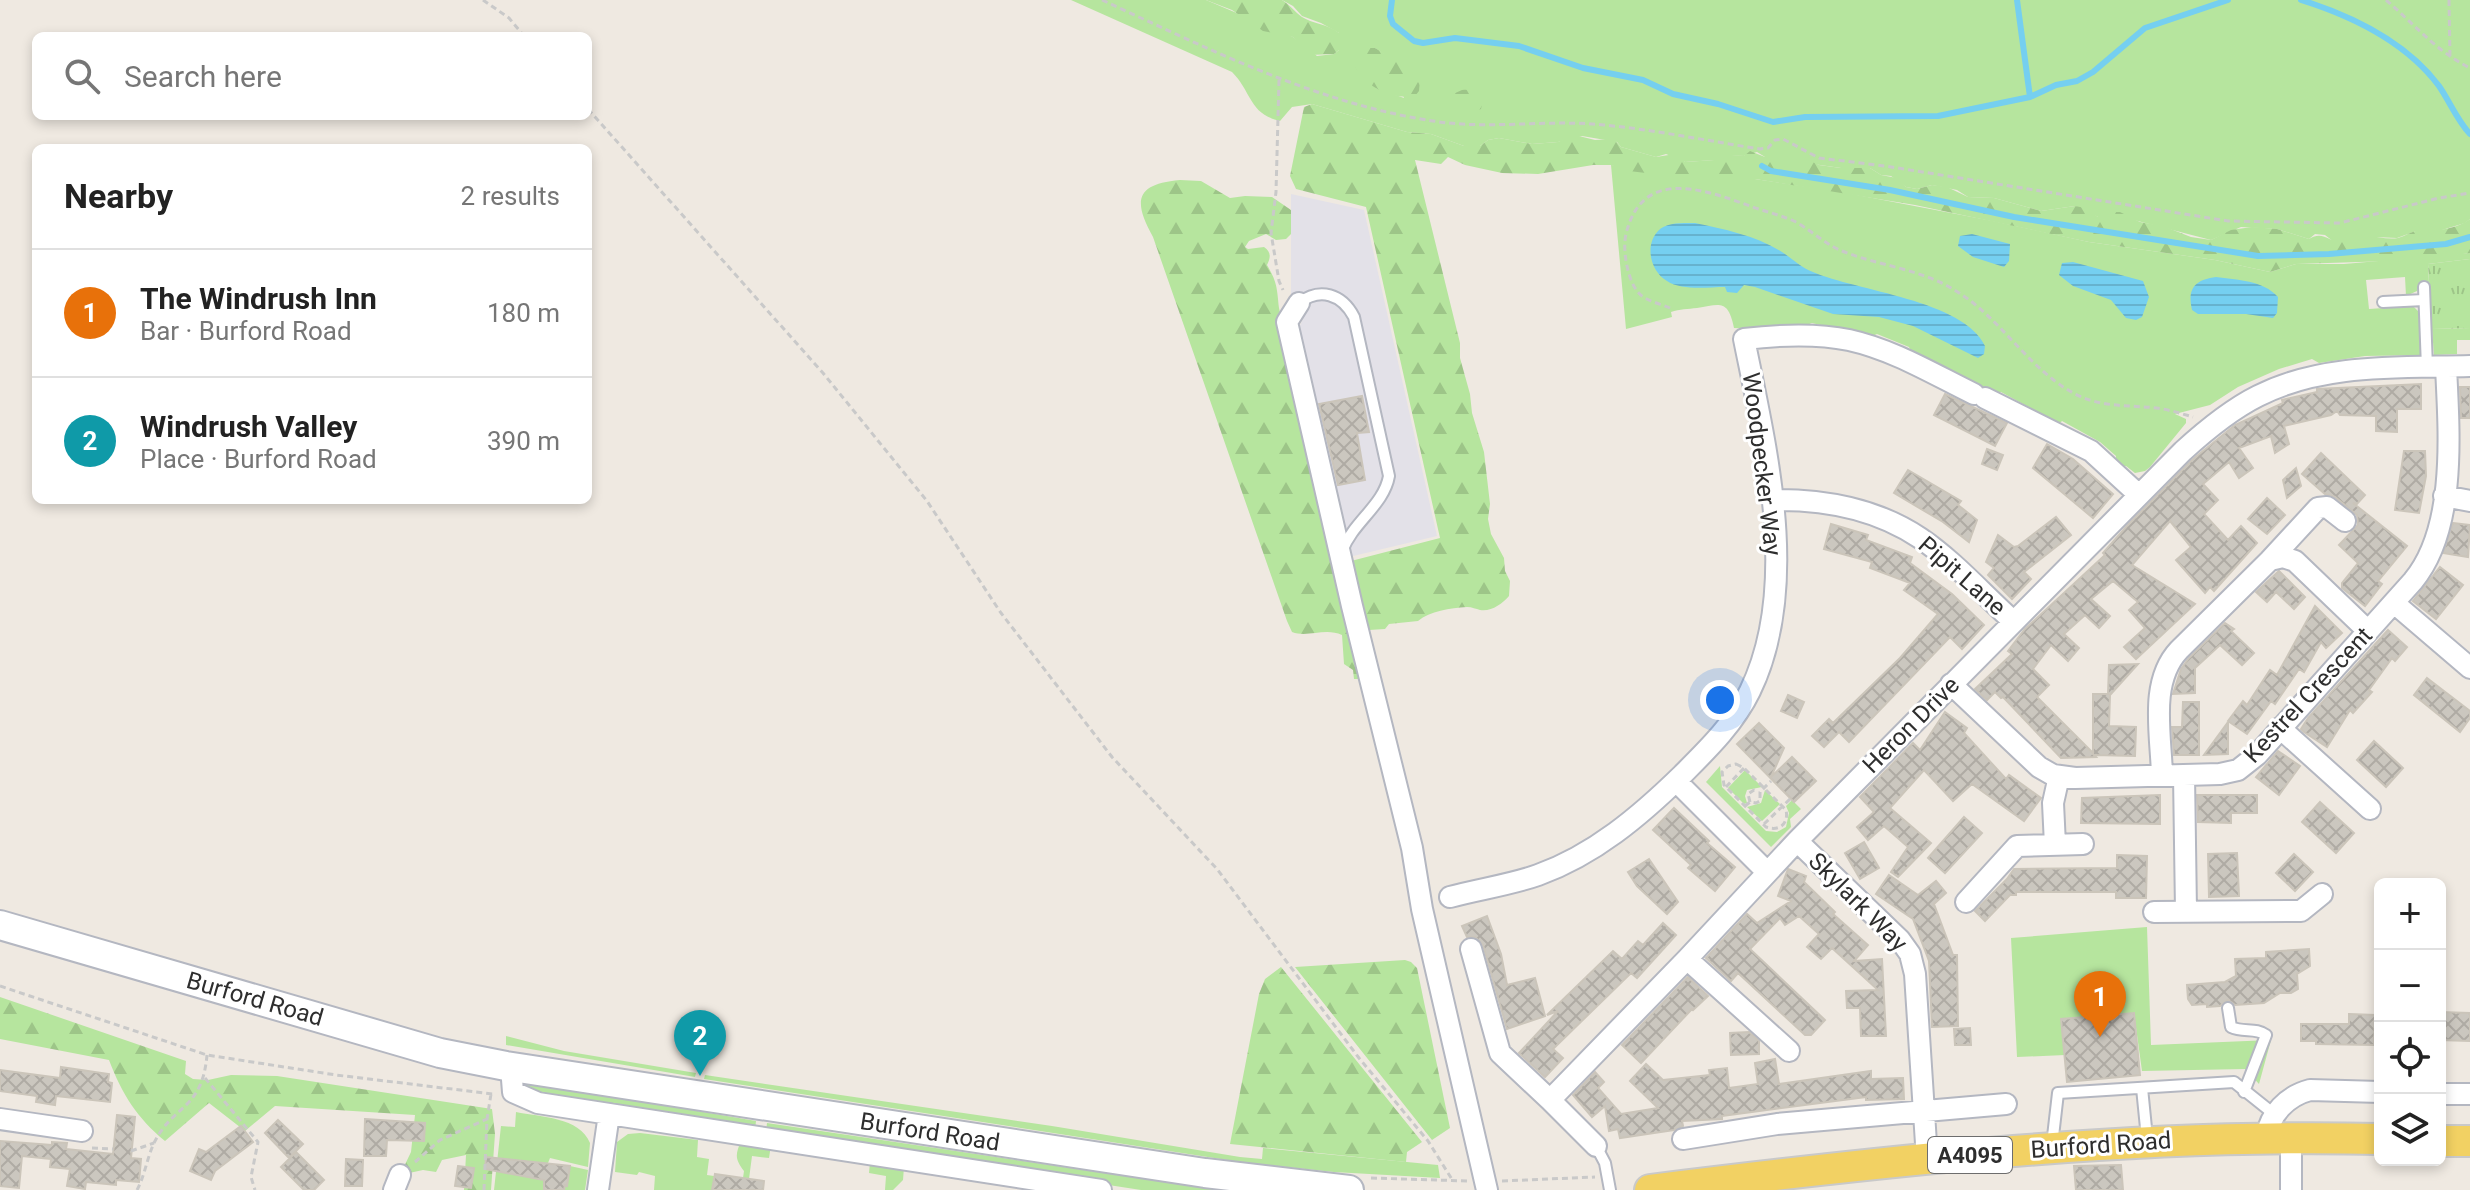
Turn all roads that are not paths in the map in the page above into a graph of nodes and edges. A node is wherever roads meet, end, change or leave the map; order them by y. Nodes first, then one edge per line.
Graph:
1 (2424, 287) dead end
2 (2424, 300) junction
3 (2383, 302) dead end
4 (1299, 303) joint
5 (2470, 366) edge
6 (2437, 367) junction
7 (2139, 495) junction
8 (2444, 496) junction
9 (1772, 500) junction
10 (2470, 501) edge
11 (2345, 521) dead end
12 (1340, 555) junction
13 (2270, 560) junction
14 (2394, 603) junction
15 (2013, 621) junction
16 (2368, 631) junction
17 (2470, 668) edge
18 (1951, 684) junction
19 (2280, 728) junction
20 (2162, 775) junction
21 (2184, 775) junction
22 (2059, 776) junction
23 (1676, 781) junction
24 (2370, 809) dead end
25 (1797, 841) junction
26 (2083, 844) dead end
27 (2055, 845) junction
28 (1767, 872) junction
29 (2322, 894) dead end
30 (1450, 897) dead end
31 (1966, 902) dead end
32 (2186, 911) junction
33 (2154, 912) dead end
34 (0, 925) edge
35 (1471, 949) dead end
36 (1687, 959) junction
37 (2228, 1008) dead end
38 (1789, 1051) dead end
39 (512, 1079) junction
40 (2142, 1088) junction
41 (2244, 1092) junction
42 (2374, 1092) edge
43 (2446, 1094) edge
44 (2470, 1094) edge
45 (1550, 1100) junction
46 (2006, 1104) dead end
47 (1923, 1110) junction
48 (609, 1114) junction
49 (0, 1119) edge
50 (2277, 1129) junction
51 (82, 1131) dead end
52 (2374, 1138) edge
53 (1683, 1139) dead end
54 (2147, 1141) junction
55 (2446, 1141) edge
56 (2470, 1141) edge
57 (1596, 1146) joint
58 (2052, 1147) junction
59 (1927, 1159) junction
60 (598, 1190) edge
61 (1101, 1190) edge
62 (1349, 1190) edge
63 (1487, 1190) edge
64 (1610, 1190) edge
65 (1650, 1190) edge
66 (2291, 1190) edge

1 - 2 lane
2 - 3 lane
2 - 6 lane
4 - 12 street
4 - 12 lane
5 - 6 street, Heron Drive
6 - 7 street, Heron Drive
6 - 8 street, Kestrel Crescent
7 - 9 street, Woodpecker Way
7 - 15 street, Heron Drive
8 - 10 street
8 - 14 street, Kestrel Crescent
9 - 15 street, Pipit Lane
9 - 23 street, Woodpecker Way
11 - 13 street
12 - 63 street
13 - 16 street
13 - 20 street
14 - 16 street, Kestrel Crescent
14 - 17 street
15 - 18 street, Heron Drive
16 - 19 street, Kestrel Crescent
18 - 22 street
18 - 25 street, Heron Drive
19 - 21 street, Kestrel Crescent
19 - 24 street
20 - 21 street, Kestrel Crescent
20 - 22 street, Kestrel Crescent
21 - 32 street
22 - 27 street
23 - 28 street
23 - 30 street, Woodpecker Way
25 - 28 street, Heron Drive
25 - 47 street, Skylark Way
26 - 27 street
27 - 31 street
28 - 36 street, Heron Drive
29 - 32 street
32 - 33 street
34 - 39 main road, Burford Road
35 - 45 street
36 - 38 street
36 - 45 street, Heron Drive
37 - 41 lane
39 - 48 street, Burford Road
39 - 62 main road, Burford Road
40 - 41 lane
40 - 54 lane
40 - 58 lane
41 - 50 lane
42 - 50 street
43 - 44 street
45 - 57 street
46 - 47 street
47 - 53 street
47 - 59 street, Skylark Way
48 - 60 street
48 - 61 street, Burford Road
49 - 51 street
50 - 52 main road, Burford Road / A4095
50 - 54 main road, Burford Road / A4095
50 - 66 street
54 - 58 main road, Burford Road / A4095
55 - 56 main road
57 - 64 lane
58 - 59 main road, Burford Road / A4095
59 - 65 main road, Burford Road / A4095

